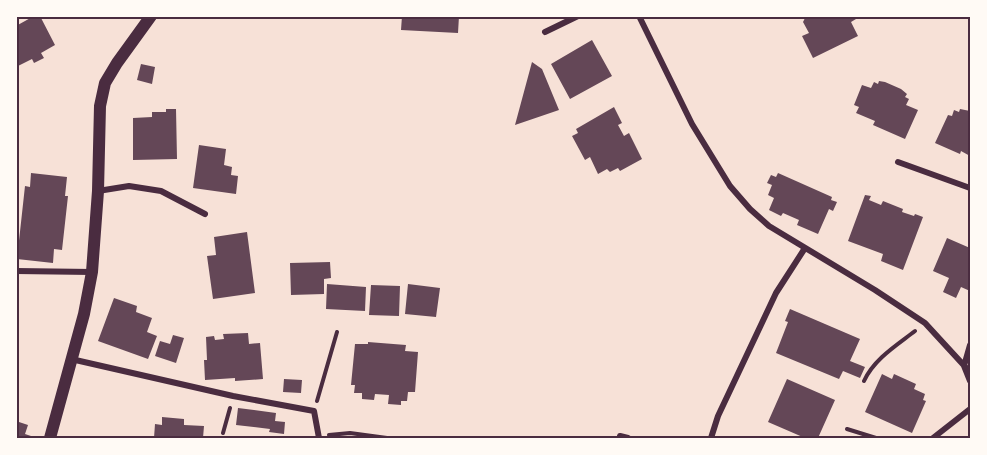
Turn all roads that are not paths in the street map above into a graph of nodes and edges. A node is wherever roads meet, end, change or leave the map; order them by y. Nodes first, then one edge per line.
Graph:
1 (151, 16) edge
2 (578, 16) edge
3 (639, 16) edge
4 (545, 32) dead end
5 (898, 162) dead end
6 (970, 188) edge
7 (98, 191) junction
8 (205, 214) dead end
9 (805, 248) junction
10 (16, 272) edge
11 (92, 272) junction
12 (970, 345) edge
13 (70, 359) junction
14 (964, 366) junction
15 (970, 372) edge
16 (970, 381) edge
17 (970, 409) edge
18 (620, 436) dead end
19 (50, 438) edge
20 (320, 438) edge
21 (628, 438) edge
22 (711, 438) edge
23 (933, 438) edge

1 - 7 main road
2 - 4 street
3 - 9 street
5 - 6 street
7 - 8 street
7 - 11 main road
9 - 14 street
9 - 22 street
10 - 11 street
11 - 13 main road
12 - 14 street
13 - 19 main road
13 - 20 street
14 - 15 street
14 - 16 street
17 - 23 street
18 - 21 street

